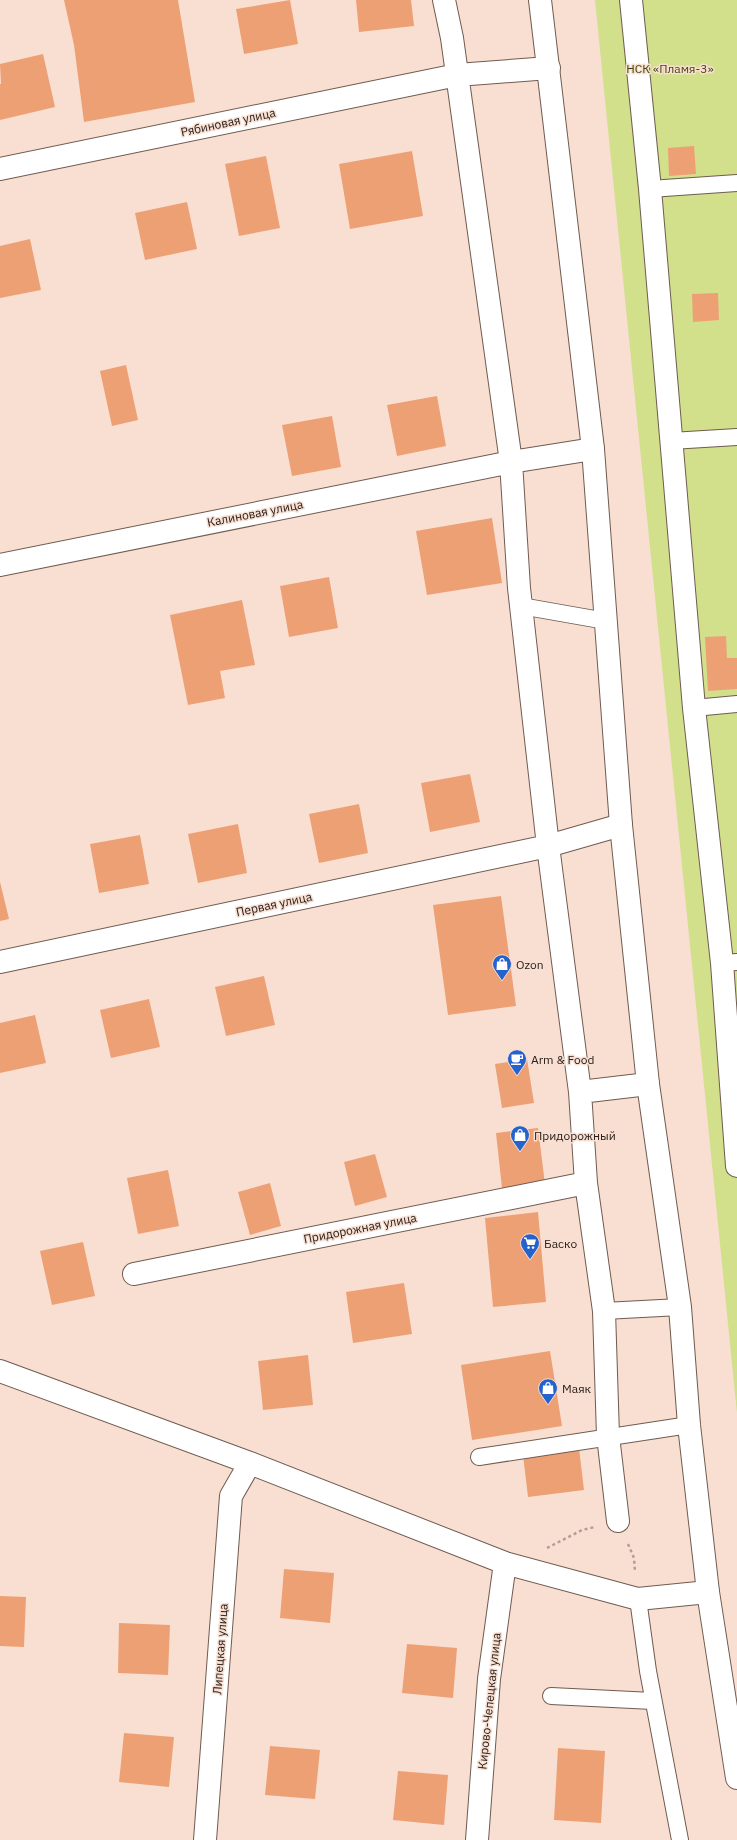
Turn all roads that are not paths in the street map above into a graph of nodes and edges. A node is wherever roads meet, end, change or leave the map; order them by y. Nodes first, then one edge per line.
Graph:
1 (444, 0) edge
2 (540, 0) edge
3 (631, 0) edge
4 (550, 68) junction
5 (457, 75) junction
6 (0, 168) edge
7 (737, 183) edge
8 (650, 189) junction
9 (737, 437) edge
10 (671, 441) junction
11 (592, 449) junction
12 (511, 462) junction
13 (0, 565) edge
14 (521, 606) junction
15 (606, 622) junction
16 (737, 704) edge
17 (694, 708) junction
18 (621, 825) junction
19 (548, 846) junction
20 (0, 962) edge
21 (730, 962) edge
22 (648, 1084) junction
23 (580, 1092) junction
24 (737, 1166) edge
25 (586, 1183) junction
26 (134, 1274) dead end
27 (680, 1307) junction
28 (604, 1311) junction
29 (0, 1371) edge
30 (689, 1425) junction
31 (608, 1436) junction
32 (479, 1457) dead end
33 (250, 1463) junction
34 (618, 1521) road end
35 (505, 1563) junction
36 (708, 1592) junction
37 (638, 1599) junction
38 (551, 1696) dead end
39 (653, 1701) junction
40 (737, 1778) edge
41 (205, 1840) edge
42 (477, 1840) edge
43 (680, 1840) edge

1 - 5 street
2 - 4 street
3 - 8 street
4 - 5 street, Рябиновая улица
4 - 11 street
5 - 6 street, Рябиновая улица
5 - 12 street
7 - 8 lane
8 - 10 street
9 - 10 lane
10 - 17 street
11 - 12 street, Калиновая улица
11 - 15 street
12 - 13 street, Калиновая улица
12 - 14 street
14 - 15 lane
14 - 19 street
15 - 18 street
16 - 17 lane
17 - 21 street
18 - 19 street, Первая улица
18 - 22 street
19 - 20 street, Первая улица
19 - 23 street
21 - 24 street
22 - 23 street
22 - 27 street
23 - 25 street
25 - 26 street, Придорожная улица
25 - 28 street
27 - 28 lane
27 - 30 street
28 - 31 street
29 - 33 street
30 - 31 lane
30 - 36 street
31 - 32 lane
31 - 34 street
33 - 35 street
33 - 41 street, Липецкая улица
35 - 37 street
35 - 42 street, Кирово-Чепецкая улица
36 - 37 street
36 - 40 street
37 - 39 lane
38 - 39 lane
39 - 43 lane

